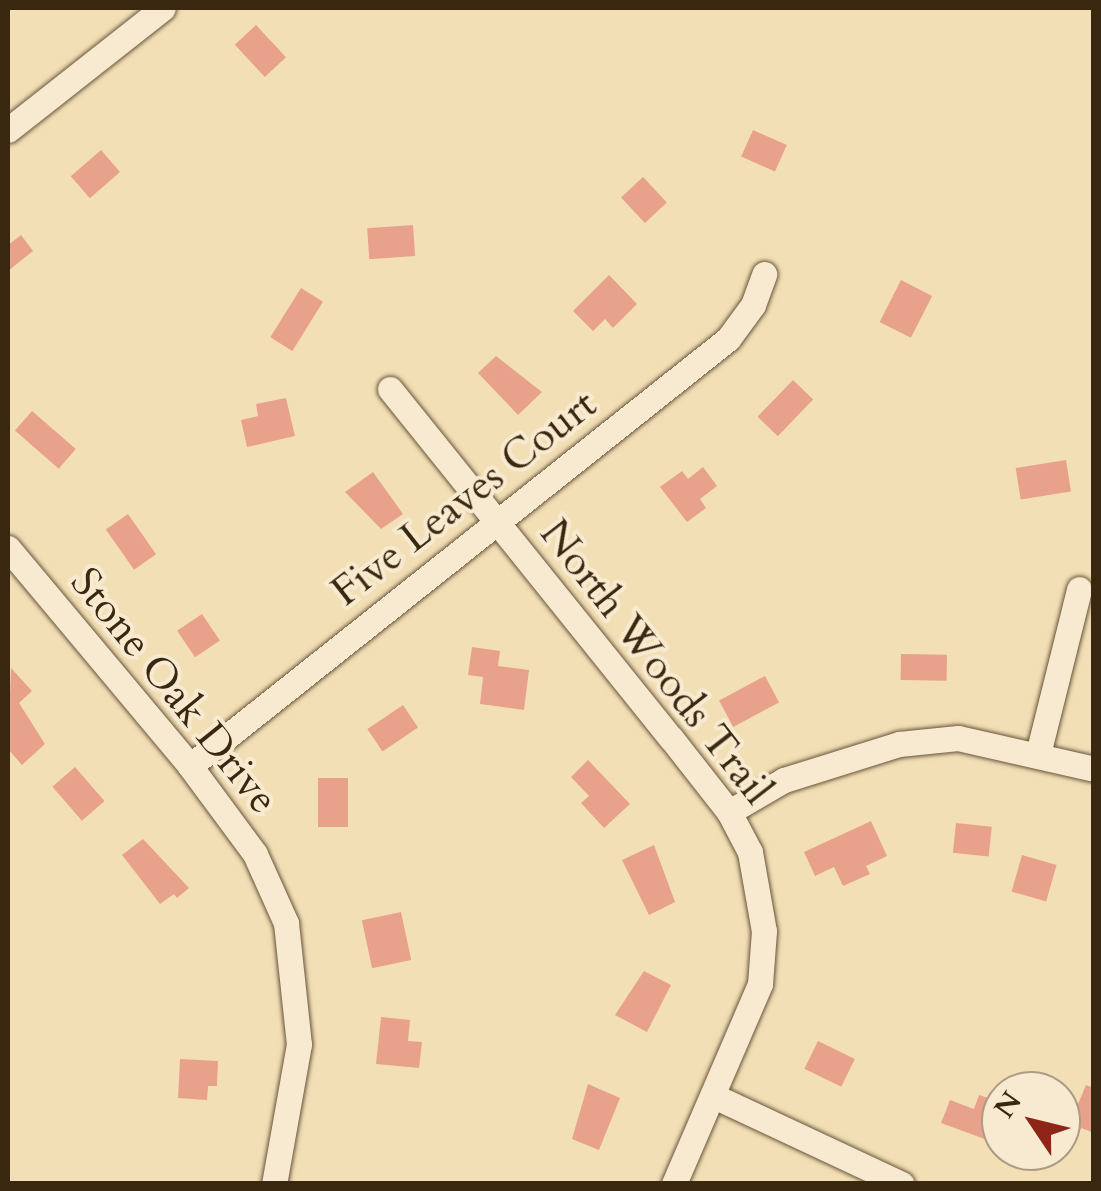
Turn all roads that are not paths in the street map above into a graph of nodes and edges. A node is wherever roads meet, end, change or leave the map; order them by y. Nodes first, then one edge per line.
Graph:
1 (163, 8) edge
2 (8, 130) edge
3 (764, 274) dead end
4 (390, 389) dead end
5 (498, 523) junction
6 (8, 548) edge
7 (1079, 589) dead end
8 (1038, 754) junction
9 (190, 766) junction
10 (1094, 769) edge
11 (729, 812) junction
12 (716, 1097) junction
13 (274, 1184) edge
14 (674, 1184) edge
15 (902, 1184) edge

1 - 2 street
3 - 5 street, Five Leaves Court
4 - 5 street, North Woods Trail
5 - 9 street, Five Leaves Court
5 - 11 street, North Woods Trail
6 - 9 street, Stone Oak Drive
7 - 8 street
8 - 10 street
8 - 11 street
9 - 13 street, Stone Oak Drive
11 - 12 street, North Woods Trail
12 - 14 street, North Woods Trail
12 - 15 street

